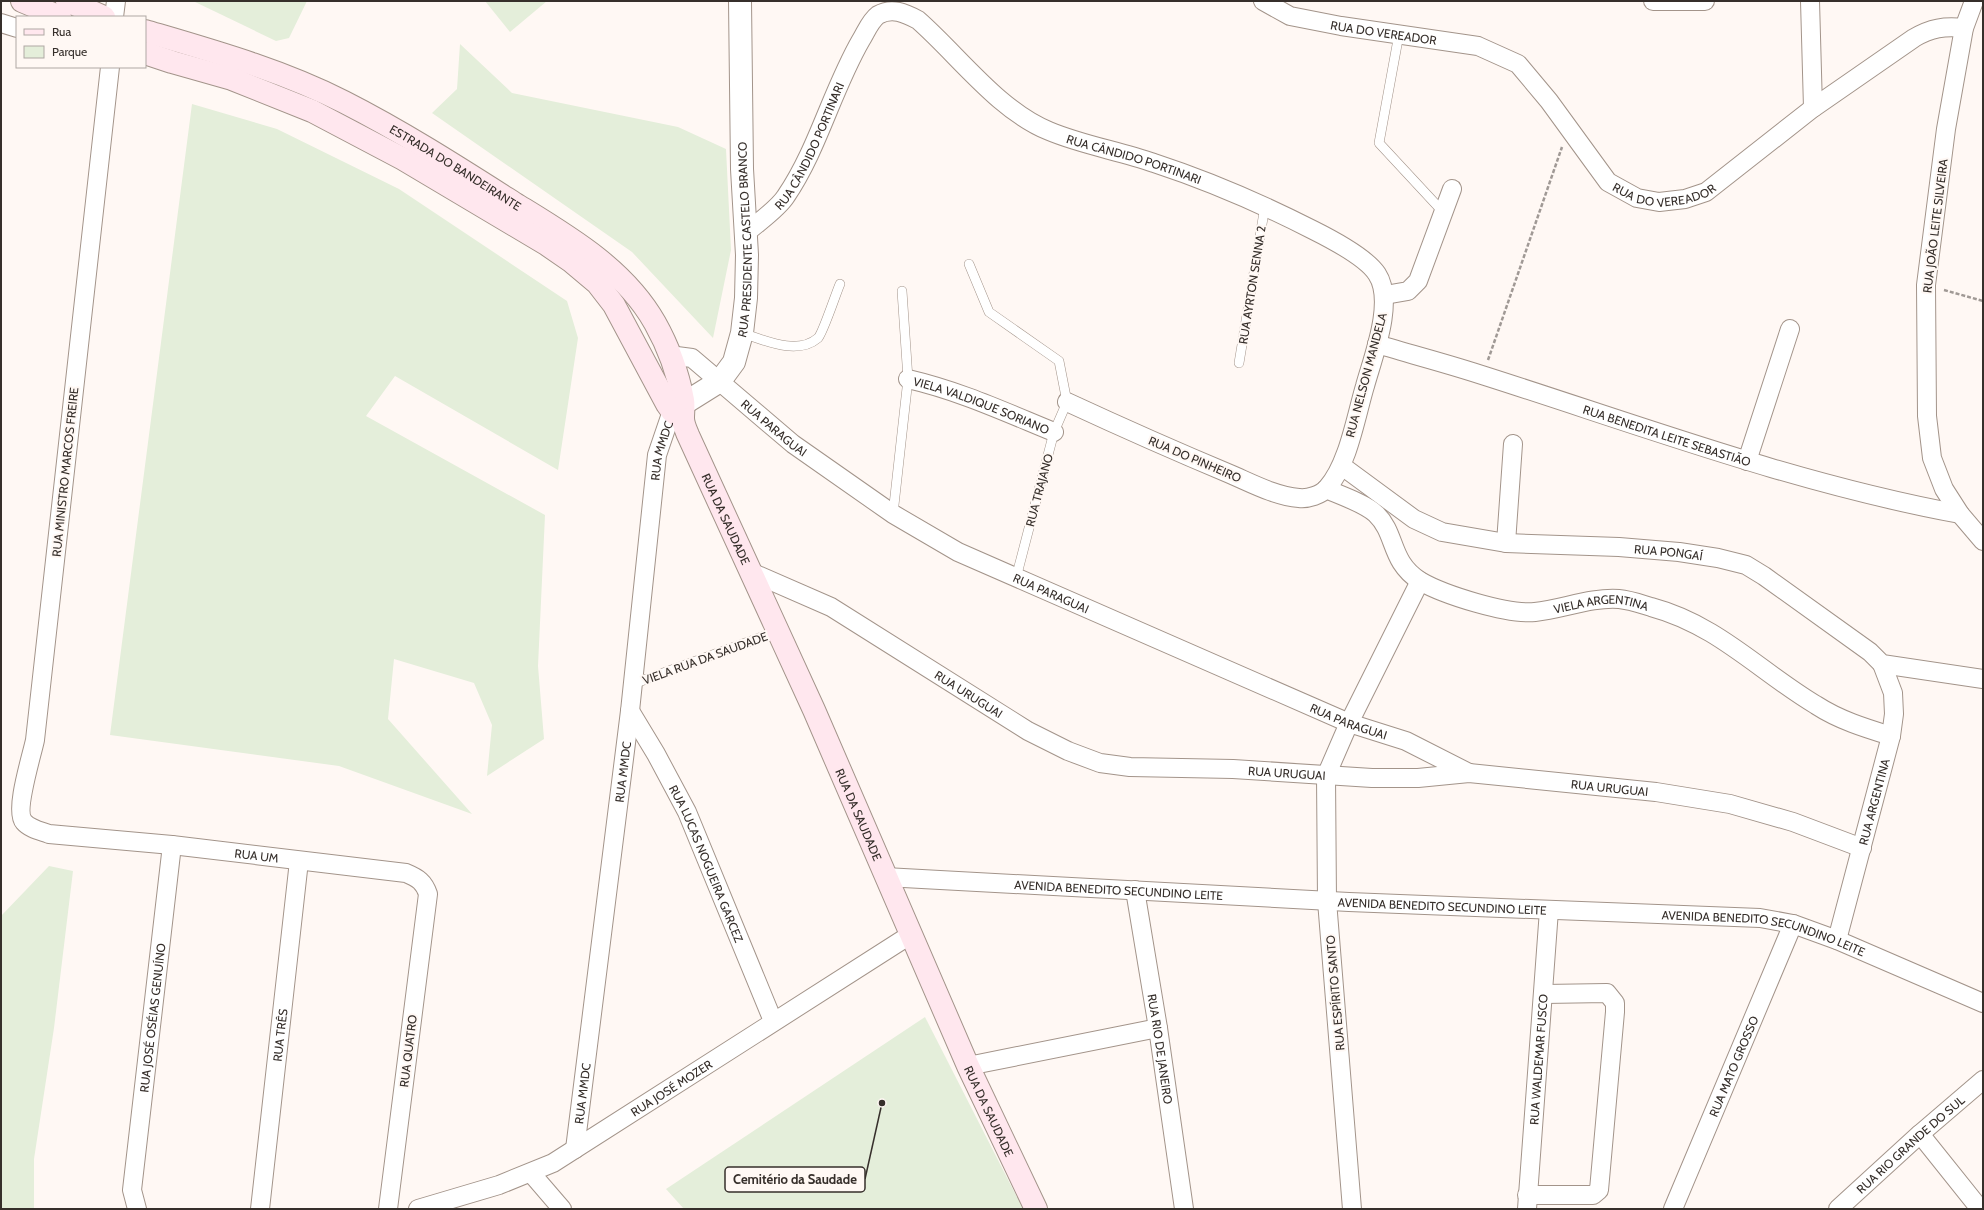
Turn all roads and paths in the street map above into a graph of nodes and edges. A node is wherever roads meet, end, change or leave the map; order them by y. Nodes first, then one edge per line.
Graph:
1 (22, 1) edge
2 (67, 1) edge
3 (116, 1) edge
4 (740, 1) edge
5 (1263, 1) edge
6 (1653, 1) edge
7 (1706, 1) edge
8 (1810, 1) edge
9 (1974, 1) edge
10 (886, 6) edge
11 (58, 16) edge
12 (102, 16) edge
13 (114, 16) edge
14 (1, 23) edge
15 (16, 28) edge
16 (1964, 28) junction
17 (146, 30) edge
18 (1399, 34) junction
19 (146, 53) edge
20 (146, 62) edge
21 (172, 62) junction
22 (110, 68) edge
23 (1813, 108) junction
24 (1568, 127) junction
25 (1452, 189) dead end
26 (1265, 206) junction
27 (1444, 213) junction
28 (746, 233) junction
29 (969, 264) dead end
30 (840, 284) dead end
31 (1926, 285) junction
32 (902, 291) dead end
33 (1385, 295) junction
34 (1983, 301) edge
35 (1790, 329) dead end
36 (742, 333) junction
37 (1377, 344) junction
38 (669, 355) junction
39 (1239, 363) dead end
40 (1483, 375) junction
41 (908, 379) junction
42 (720, 381) junction
43 (1066, 402) junction
44 (680, 412) junction
45 (1054, 432) junction
46 (1513, 444) dead end
47 (1747, 461) junction
48 (1342, 466) junction
49 (1326, 489) junction
50 (893, 514) junction
51 (1960, 514) junction
52 (1983, 541) edge
53 (1506, 543) junction
54 (753, 574) junction
55 (1016, 578) junction
56 (1420, 581) junction
57 (778, 631) junction
58 (1882, 664) junction
59 (1983, 679) edge
60 (633, 684) junction
61 (630, 711) junction
62 (1349, 722) junction
63 (1891, 736) junction
64 (1469, 773) junction
65 (1326, 776) junction
66 (74, 837) joint
67 (172, 845) junction
68 (1862, 848) junction
69 (299, 861) junction
70 (885, 877) junction
71 (1135, 890) junction
72 (428, 894) joint
73 (1327, 901) junction
74 (1549, 910) junction
75 (1794, 924) junction
76 (910, 935) junction
77 (1837, 940) junction
78 (1544, 994) junction
79 (1983, 1003) edge
80 (773, 1021) junction
81 (1158, 1028) junction
82 (968, 1066) junction
83 (1983, 1080) edge
84 (1920, 1134) junction
85 (575, 1150) junction
86 (531, 1173) junction
87 (1527, 1202) edge
88 (451, 1204) edge
89 (137, 1209) edge
90 (260, 1209) edge
91 (388, 1209) edge
92 (418, 1209) edge
93 (562, 1209) edge
94 (1036, 1209) edge
95 (1184, 1209) edge
96 (1352, 1209) edge
97 (1673, 1209) edge
98 (1838, 1209) edge
99 (1980, 1209) edge

1 - 11 main road
2 - 12 main road
3 - 13 street
4 - 28 street, RUA PRESIDENTE CASTELO BRANCO
5 - 18 street, RUA DO VEREADOR
6 - 7 street
8 - 23 street
9 - 16 street, RUA JOÃO LEITE SILVEIRA
10 - 26 street, RUA CÂNDIDO PORTINARI
10 - 28 street, RUA CÂNDIDO PORTINARI
14 - 15 street
16 - 23 street, RUA DO VEREADOR
16 - 31 street, RUA JOÃO LEITE SILVEIRA
17 - 38 main road, ESTRADA DO BANDEIRANTE
18 - 24 street, RUA DO VEREADOR
18 - 27 lane
19 - 21 main road, ESTRADA DO BANDEIRANTE
20 - 21 street
21 - 44 main road, ESTRADA DO BANDEIRANTE
22 - 66 street, RUA MINISTRO MARCOS FREIRE
23 - 24 street, RUA DO VEREADOR
24 - 40 path
25 - 27 street, RUA NELSON MANDELA
26 - 33 street, RUA CÂNDIDO PORTINARI
26 - 39 lane, RUA AYRTON SENNA 2
27 - 33 street, RUA NELSON MANDELA
28 - 36 street, RUA PRESIDENTE CASTELO BRANCO
29 - 43 lane
30 - 36 lane
31 - 34 path
31 - 51 street, RUA JOÃO LEITE SILVEIRA
32 - 41 lane
33 - 37 street, RUA NELSON MANDELA
35 - 47 street
36 - 42 street, RUA PRESIDENTE CASTELO BRANCO
37 - 40 street, RUA BENEDITA LEITE SEBASTIÃO
37 - 48 street, RUA NELSON MANDELA
38 - 42 street, RUA PARAGUAI
38 - 44 main road, ESTRADA DO BANDEIRANTE
40 - 47 street, RUA BENEDITA LEITE SEBASTIÃO
41 - 45 street, VIELA VALDIQUE SORIANO
41 - 50 lane
42 - 44 street, RUA PRESIDENTE CASTELO BRANCO
42 - 50 street, RUA PARAGUAI
43 - 45 lane, RUA TRAJANO
43 - 49 street, RUA DO PINHEIRO
44 - 54 main road, RUA DA SAUDADE
44 - 60 street, RUA MMDC
45 - 55 lane, RUA TRAJANO
46 - 53 street
47 - 51 street, RUA BENEDITA LEITE SEBASTIÃO
48 - 49 street, RUA NELSON MANDELA
48 - 53 street, RUA PONGAÍ
49 - 56 street, VIELA ARGENTINA
50 - 55 street, RUA PARAGUAI
51 - 52 street, RUA JOÃO LEITE SILVEIRA
53 - 58 street, RUA PONGAÍ
54 - 57 main road, RUA DA SAUDADE
54 - 65 street, RUA URUGUAI
55 - 62 street, RUA PARAGUAI
56 - 62 street
56 - 63 street, VIELA ARGENTINA
57 - 60 lane, VIELA RUA DA SAUDADE
57 - 70 main road, RUA DA SAUDADE
58 - 59 street
58 - 63 street, RUA ARGENTINA
60 - 61 street, RUA MMDC
61 - 80 street, RUA LUCAS NOGUEIRA GARCEZ
61 - 85 street, RUA MMDC
62 - 64 street, RUA PARAGUAI
62 - 65 street
63 - 68 street, RUA ARGENTINA
64 - 65 street, RUA URUGUAI
64 - 68 street, RUA URUGUAI
65 - 73 street, RUA ESPÍRITO SANTO
66 - 67 street, RUA UM
67 - 69 street, RUA UM
67 - 89 street, RUA JOSÉ OSÉIAS GENUÍNO
68 - 77 street, RUA ARGENTINA
69 - 72 street, RUA UM
69 - 90 street, RUA TRÊS
70 - 71 street, AVENIDA BENEDITO SECUNDINO LEITE
70 - 76 main road, RUA DA SAUDADE
71 - 73 street, AVENIDA BENEDITO SECUNDINO LEITE
71 - 81 street, RUA RIO DE JANEIRO
72 - 91 street, RUA QUATRO
73 - 74 street, AVENIDA BENEDITO SECUNDINO LEITE
73 - 96 street, RUA ESPÍRITO SANTO
74 - 75 street, AVENIDA BENEDITO SECUNDINO LEITE
74 - 78 street, RUA WALDEMAR FUSCO
75 - 77 street, AVENIDA BENEDITO SECUNDINO LEITE
75 - 97 street, RUA MATO GROSSO
76 - 80 street, RUA JOSÉ MOZER
76 - 82 main road, RUA DA SAUDADE
77 - 79 street, AVENIDA BENEDITO SECUNDINO LEITE
78 - 87 street, RUA WALDEMAR FUSCO
78 - 87 street
80 - 85 street, RUA JOSÉ MOZER
81 - 82 street
81 - 95 street, RUA RIO DE JANEIRO
82 - 94 main road, RUA DA SAUDADE
83 - 84 street, RUA RIO GRANDE DO SUL
84 - 98 street, RUA RIO GRANDE DO SUL
84 - 99 street
85 - 86 street, RUA JOSÉ MOZER
86 - 88 street, RUA JOSÉ MOZER
86 - 93 street
88 - 92 street, RUA JOSÉ MOZER

